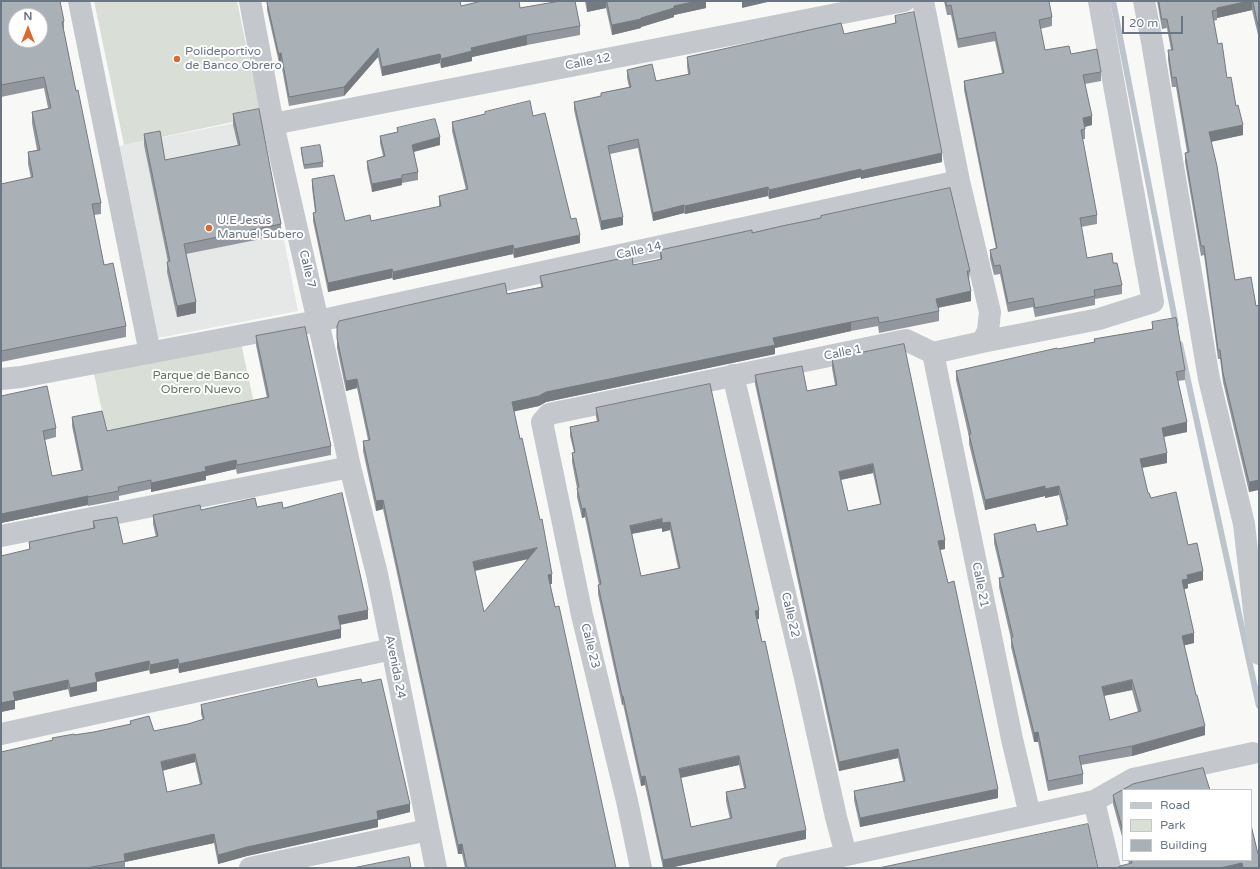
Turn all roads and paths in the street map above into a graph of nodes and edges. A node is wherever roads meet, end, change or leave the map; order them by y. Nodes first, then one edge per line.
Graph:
1 (79, 1) edge
2 (250, 1) edge
3 (904, 1) edge
4 (923, 1) edge
5 (1099, 1) edge
6 (1144, 1) edge
7 (273, 124) junction
8 (959, 181) junction
9 (318, 321) junction
10 (982, 342) junction
11 (150, 353) junction
12 (933, 354) junction
13 (733, 375) junction
14 (1, 379) edge
15 (542, 422) joint
16 (350, 467) junction
17 (1, 536) edge
18 (392, 649) junction
19 (1259, 654) edge
20 (1, 734) edge
21 (1253, 753) dead end
22 (1094, 801) junction
23 (1030, 815) junction
24 (428, 830) junction
25 (846, 855) junction
26 (250, 868) edge
27 (436, 868) edge
28 (641, 868) edge
29 (787, 868) edge
30 (1110, 868) edge

1 - 11 street
2 - 7 street, Calle 7
3 - 7 street, Calle 12
4 - 8 street
5 - 10 street
6 - 19 street
7 - 9 street, Calle 7
8 - 9 street, Calle 14
8 - 10 street
9 - 11 street, Calle 14
9 - 16 street, Calle 7
10 - 12 street
11 - 14 street, Calle 14
12 - 13 street, Calle 1
12 - 23 street, Calle 21
13 - 15 street, Calle 1
13 - 25 street, Calle 22
15 - 28 street, Calle 23
16 - 17 street
16 - 18 street, Avenida 24
18 - 20 street
18 - 24 street, Avenida 24
21 - 22 street
22 - 23 street
22 - 30 street
23 - 25 street
24 - 26 street
24 - 27 street, Avenida 24
25 - 29 street

